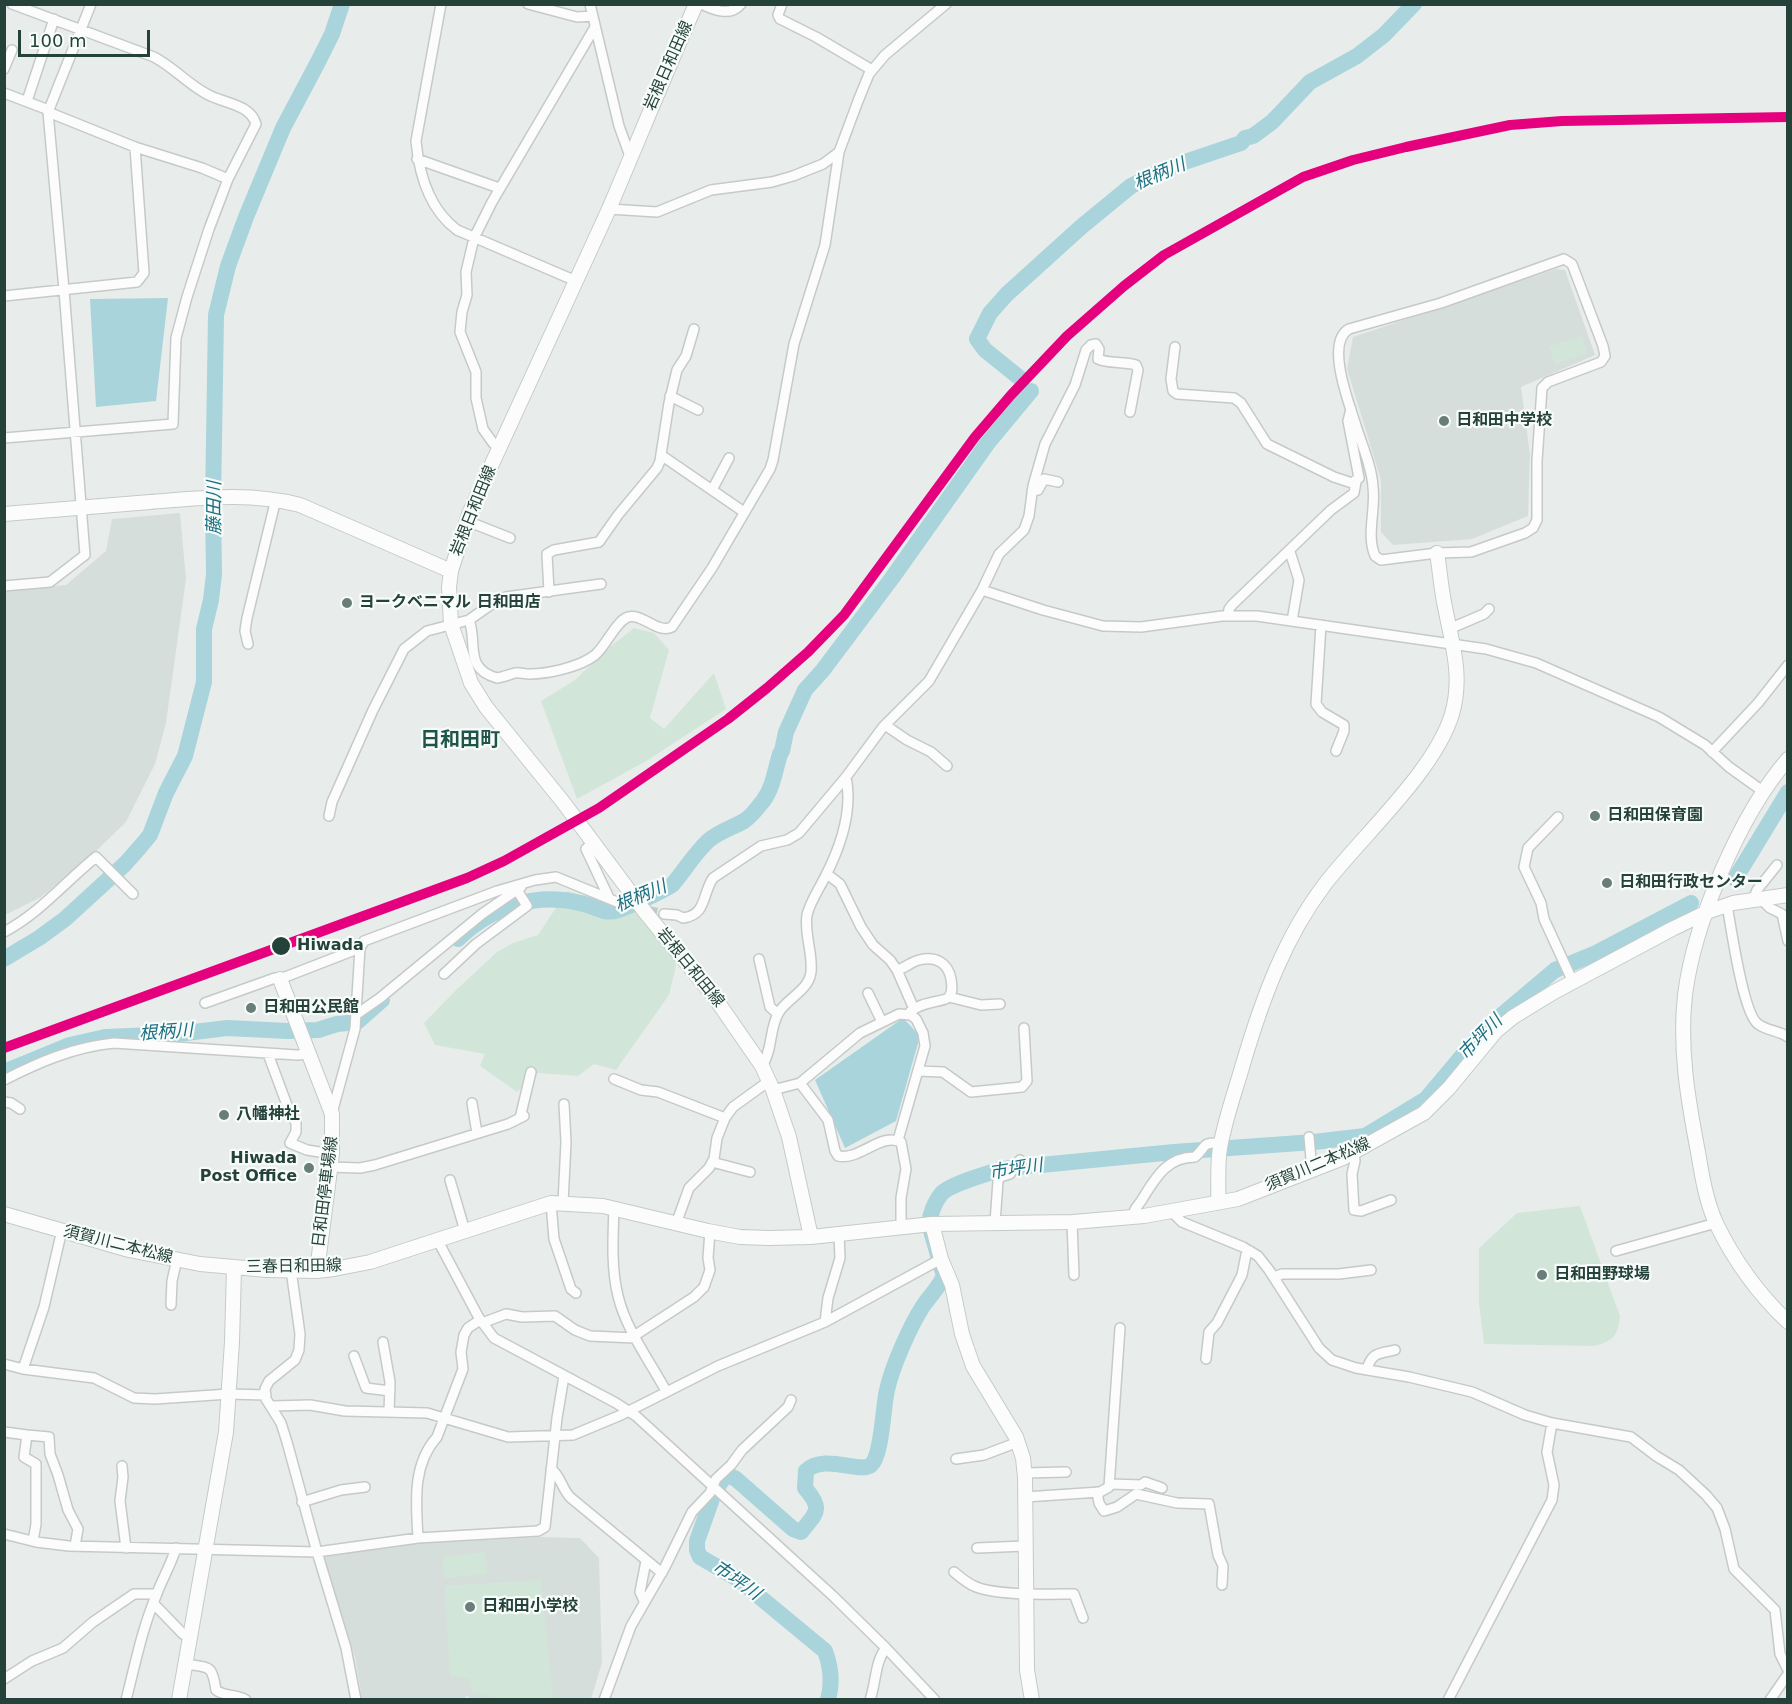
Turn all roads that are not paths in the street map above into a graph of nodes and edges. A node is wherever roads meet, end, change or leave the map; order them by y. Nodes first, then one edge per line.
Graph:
1 (12, 4) edge
2 (90, 4) edge
3 (441, 4) edge
4 (528, 4) edge
5 (590, 4) edge
6 (696, 4) edge
7 (701, 4) edge
8 (741, 4) edge
9 (782, 4) edge
10 (946, 4) edge
11 (592, 16) junction
12 (54, 19) junction
13 (595, 27) junction
14 (82, 29) junction
15 (12, 50) dead end
16 (4, 69) edge
17 (872, 70) junction
18 (4, 93) edge
19 (27, 101) junction
20 (48, 112) junction
21 (135, 147) junction
22 (839, 152) junction
23 (417, 159) junction
24 (631, 159) junction
25 (228, 179) junction
26 (499, 188) junction
27 (609, 209) junction
28 (474, 238) junction
29 (576, 281) junction
30 (64, 290) junction
31 (4, 296) edge
32 (694, 329) dead end
33 (1175, 347) dead end
34 (670, 396) junction
35 (1352, 409) junction
36 (699, 410) dead end
37 (1130, 412) dead end
38 (75, 433) junction
39 (4, 438) edge
40 (500, 448) junction
41 (661, 455) junction
42 (729, 458) dead end
43 (1058, 482) dead end
44 (1356, 482) junction
45 (712, 490) junction
46 (1032, 491) junction
47 (276, 499) junction
48 (81, 507) junction
49 (744, 512) junction
50 (4, 513) edge
51 (467, 521) junction
52 (510, 538) dead end
53 (1290, 552) junction
54 (1437, 553) junction
55 (451, 571) junction
56 (601, 584) dead end
57 (4, 586) edge
58 (982, 590) junction
59 (549, 592) junction
60 (1489, 609) dead end
61 (1228, 616) junction
62 (469, 620) junction
63 (1292, 621) junction
64 (451, 624) junction
65 (1321, 625) junction
66 (1449, 629) junction
67 (248, 645) dead end
68 (1453, 645) junction
69 (1788, 665) edge
70 (885, 725) junction
71 (1336, 751) dead end
72 (1713, 752) junction
73 (1788, 759) edge
74 (947, 766) dead end
75 (846, 777) junction
76 (1764, 792) junction
77 (329, 816) dead end
78 (1558, 818) dead end
79 (589, 839) junction
80 (1777, 865) dead end
81 (827, 874) junction
82 (525, 883) junction
83 (133, 894) dead end
84 (518, 894) junction
85 (1788, 895) edge
86 (609, 898) junction
87 (1757, 899) junction
88 (622, 904) tunnel mouth
89 (1727, 905) junction
90 (1707, 912) junction
91 (664, 914) tunnel mouth
92 (4, 932) edge
93 (456, 936) junction
94 (1788, 940) edge
95 (360, 948) junction
96 (467, 949) junction
97 (759, 959) dead end
98 (897, 970) junction
99 (444, 974) dead end
100 (280, 979) junction
101 (1573, 982) junction
102 (868, 993) dead end
103 (950, 997) junction
104 (205, 1003) dead end
105 (1000, 1004) dead end
106 (911, 1011) junction
107 (357, 1014) junction
108 (778, 1014) junction
109 (882, 1022) junction
110 (1024, 1028) dead end
111 (1788, 1037) edge
112 (268, 1054) junction
113 (309, 1054) junction
114 (762, 1066) junction
115 (918, 1071) junction
116 (531, 1072) dead end
117 (614, 1078) dead end
118 (4, 1080) edge
119 (800, 1083) junction
120 (771, 1086) junction
121 (4, 1102) edge
122 (472, 1103) dead end
123 (564, 1104) dead end
124 (20, 1109) dead end
125 (332, 1114) junction
126 (724, 1118) junction
127 (477, 1133) junction
128 (1309, 1137) dead end
129 (898, 1140) junction
130 (1221, 1143) junction
131 (1354, 1152) junction
132 (1020, 1160) dead end
133 (331, 1161) junction
134 (712, 1162) junction
135 (1312, 1170) junction
136 (750, 1172) dead end
137 (450, 1180) dead end
138 (1391, 1200) dead end
139 (1218, 1202) junction
140 (557, 1203) junction
141 (614, 1208) junction
142 (1171, 1211) junction
143 (4, 1214) edge
144 (1133, 1218) junction
145 (1072, 1221) junction
146 (995, 1223) junction
147 (1716, 1223) junction
148 (676, 1224) junction
149 (932, 1224) junction
150 (901, 1227) junction
151 (62, 1230) junction
152 (465, 1231) junction
153 (710, 1231) junction
154 (839, 1234) junction
155 (812, 1237) junction
156 (438, 1240) junction
157 (1250, 1251) junction
158 (1616, 1251) dead end
159 (177, 1259) junction
160 (941, 1259) junction
161 (234, 1268) junction
162 (291, 1270) junction
163 (316, 1270) junction
164 (1371, 1270) dead end
165 (1074, 1275) dead end
166 (1274, 1277) junction
167 (576, 1293) dead end
168 (171, 1305) dead end
169 (481, 1321) junction
170 (825, 1322) junction
171 (1788, 1322) edge
172 (1120, 1328) dead end
173 (635, 1337) junction
174 (384, 1342) dead end
175 (1395, 1350) dead end
176 (354, 1356) dead end
177 (1206, 1359) dead end
178 (4, 1364) edge
179 (23, 1369) junction
180 (1366, 1370) junction
181 (564, 1376) junction
182 (390, 1391) junction
183 (666, 1391) junction
184 (229, 1394) junction
185 (266, 1395) junction
186 (791, 1400) dead end
187 (272, 1406) junction
188 (628, 1411) junction
189 (389, 1412) junction
190 (445, 1418) junction
191 (1552, 1423) junction
192 (4, 1432) edge
193 (27, 1435) junction
194 (554, 1436) junction
195 (1018, 1442) junction
196 (957, 1460) dead end
197 (122, 1466) dead end
198 (551, 1468) junction
199 (1066, 1472) dead end
200 (1025, 1473) junction
201 (1110, 1484) junction
202 (365, 1486) dead end
203 (712, 1486) junction
204 (1162, 1488) dead end
205 (1096, 1492) junction
206 (1025, 1497) junction
207 (302, 1502) junction
208 (4, 1534) edge
209 (418, 1538) junction
210 (33, 1541) junction
211 (75, 1546) junction
212 (1025, 1546) junction
213 (126, 1548) junction
214 (176, 1548) junction
215 (207, 1548) junction
216 (976, 1548) dead end
217 (317, 1552) junction
218 (646, 1561) junction
219 (954, 1572) dead end
220 (662, 1573) junction
221 (1222, 1585) dead end
222 (1025, 1594) junction
223 (155, 1599) junction
224 (644, 1601) junction
225 (1083, 1618) dead end
226 (190, 1637) junction
227 (886, 1648) junction
228 (186, 1664) junction
229 (1788, 1672) edge
230 (4, 1679) edge
231 (126, 1700) edge
232 (179, 1700) edge
233 (246, 1700) edge
234 (356, 1700) edge
235 (604, 1700) edge
236 (870, 1700) edge
237 (935, 1700) edge
238 (1032, 1700) edge
239 (1448, 1700) edge
240 (1770, 1700) edge

1 - 12 street
2 - 14 street
3 - 23 street
4 - 11 street
5 - 11 street
6 - 24 main road, 岩根日和田線
7 - 8 street
9 - 17 street
10 - 17 street
11 - 13 street
12 - 14 street
12 - 19 street
13 - 24 street
13 - 26 street
14 - 20 street
14 - 25 street
15 - 16 street
17 - 22 street
18 - 19 street
19 - 20 street
20 - 21 street
20 - 30 street
21 - 25 street
21 - 30 street
22 - 27 street
22 - 49 street
23 - 26 street
23 - 28 street
24 - 27 main road, 岩根日和田線
25 - 38 street
26 - 28 street
27 - 29 main road, 岩根日和田線
28 - 29 street
28 - 40 street
29 - 40 main road, 岩根日和田線
30 - 31 street
30 - 38 street
32 - 34 street
33 - 44 street
34 - 36 street
34 - 41 street
35 - 44 street
35 - 54 street
35 - 54 street
37 - 46 street
38 - 39 street
38 - 48 street
40 - 51 main road, 岩根日和田線
41 - 45 street
41 - 59 street
42 - 45 street
43 - 46 street
44 - 53 street
45 - 49 street
46 - 58 street
47 - 48 main road
47 - 55 main road
47 - 67 street
48 - 50 main road
48 - 57 street
49 - 62 street
51 - 52 street
51 - 55 main road, 岩根日和田線
53 - 61 street
53 - 63 street
54 - 66 main road
55 - 64 main road, 岩根日和田線
56 - 59 street
58 - 61 street
58 - 70 street
59 - 62 street
60 - 66 street
61 - 63 street
62 - 64 street
63 - 65 street
64 - 77 street
64 - 79 main road, 岩根日和田線
65 - 68 street
65 - 71 street
66 - 68 main road
68 - 72 street
68 - 130 main road
69 - 72 street
70 - 74 street
70 - 75 street
72 - 76 street
73 - 76 main road
75 - 81 street
75 - 91 street
76 - 90 main road
78 - 101 street
79 - 86 street
79 - 114 main road, 岩根日和田線
80 - 87 street
81 - 98 street
81 - 108 street
82 - 84 street
82 - 86 street
82 - 95 street
83 - 92 street
84 - 93 street
84 - 96 street
85 - 87 main road, 須賀川二本松線
86 - 88 street
87 - 89 main road, 須賀川二本松線
87 - 94 street
89 - 90 main road, 須賀川二本松線
89 - 111 street
90 - 101 main road, 須賀川二本松線
90 - 147 main road
93 - 96 street
93 - 107 street
95 - 100 street
95 - 107 street
96 - 99 street
97 - 108 street
98 - 103 street
98 - 106 street
100 - 104 street
100 - 113 main road, 日和田停車場線
101 - 131 main road, 須賀川二本松線
102 - 109 street
103 - 105 street
103 - 106 street
106 - 109 street
106 - 115 street
107 - 125 street
108 - 114 street
109 - 119 street
110 - 115 street
112 - 113 street
112 - 118 street
112 - 133 street
113 - 125 main road, 日和田停車場線
114 - 120 main road, 岩根日和田線
115 - 129 street
116 - 127 street
117 - 126 street
119 - 120 street
119 - 129 street
120 - 126 street
120 - 155 main road, 岩根日和田線
121 - 124 street
122 - 127 street
123 - 140 street
125 - 133 main road, 日和田停車場線
126 - 134 street
127 - 133 street
128 - 135 street
129 - 150 street
130 - 139 main road
130 - 144 street
131 - 135 main road, 須賀川二本松線
131 - 138 street
132 - 146 street
133 - 163 main road, 日和田停車場線
134 - 136 street
134 - 148 street
135 - 139 main road, 須賀川二本松線
137 - 152 street
139 - 142 main road, 須賀川二本松線
140 - 141 main road, 三春日和田線
140 - 152 main road, 三春日和田線
140 - 167 street
141 - 148 main road, 三春日和田線
141 - 173 street
142 - 144 main road, 須賀川二本松線
142 - 157 street
143 - 151 main road, 須賀川二本松線
144 - 145 main road, 須賀川二本松線
145 - 146 main road, 須賀川二本松線
145 - 165 street
146 - 149 main road, 須賀川二本松線
147 - 158 street
147 - 171 main road
148 - 153 main road, 三春日和田線
149 - 150 main road, 須賀川二本松線
149 - 160 main road
150 - 154 main road, 須賀川二本松線
151 - 159 main road, 須賀川二本松線
151 - 179 street
152 - 156 main road, 三春日和田線
153 - 155 main road, 三春日和田線
153 - 173 street
154 - 155 main road, 須賀川二本松線
154 - 170 street
156 - 163 main road, 三春日和田線
156 - 169 street
157 - 166 street
157 - 177 street
159 - 161 main road, 須賀川二本松線
159 - 168 street
160 - 170 street
160 - 195 main road
161 - 162 main road, 三春日和田線
161 - 184 main road, 三春日和田線
162 - 163 main road, 三春日和田線
162 - 185 street
164 - 166 street
166 - 180 street
169 - 173 street
169 - 181 street
169 - 190 street
170 - 183 street
172 - 201 street
173 - 183 street
174 - 182 street
175 - 180 street
176 - 182 street
178 - 179 street
179 - 184 street
180 - 191 street
181 - 188 street
181 - 194 street
182 - 189 street
183 - 188 street
184 - 185 street
184 - 215 main road, 三春日和田線
185 - 187 street
186 - 203 street
187 - 189 street
187 - 207 street
188 - 194 street
188 - 203 street
189 - 190 street
190 - 194 street
190 - 209 street
191 - 229 street
191 - 239 street
192 - 193 street
193 - 210 street
193 - 211 street
194 - 198 street
195 - 196 street
195 - 200 main road
197 - 213 street
198 - 209 street
198 - 218 street
199 - 200 street
200 - 206 main road
201 - 204 street
201 - 205 street
202 - 207 street
203 - 220 street
203 - 227 street
205 - 206 street
205 - 221 street
206 - 212 main road
207 - 217 street
208 - 210 street
209 - 217 street
210 - 211 street
211 - 213 street
212 - 216 street
212 - 222 main road
213 - 214 street
214 - 215 street
214 - 223 street
215 - 217 street
215 - 226 main road, 三春日和田線
217 - 234 street
218 - 220 street
218 - 224 street
219 - 222 street
220 - 224 street
222 - 225 street
222 - 238 main road
223 - 226 street
223 - 230 street
223 - 231 street
224 - 235 street
226 - 228 main road, 三春日和田線
227 - 236 street
227 - 237 street
228 - 232 main road, 三春日和田線
228 - 233 street
229 - 240 street

